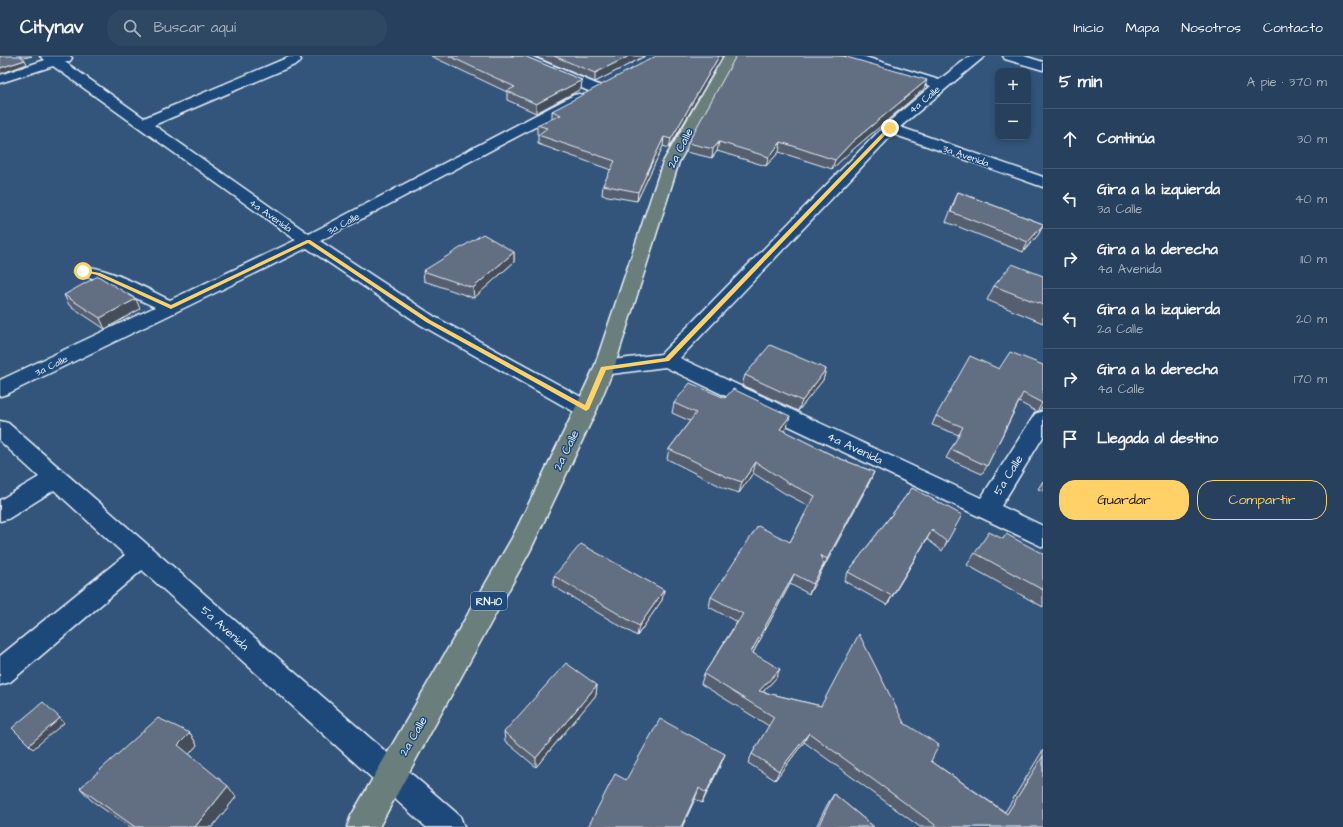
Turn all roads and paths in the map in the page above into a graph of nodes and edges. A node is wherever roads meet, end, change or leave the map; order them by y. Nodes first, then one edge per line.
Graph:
1 (519, 56) edge
2 (730, 56) edge
3 (848, 56) edge
4 (978, 56) edge
5 (1010, 56) edge
6 (57, 58) edge
7 (294, 60) dead end
8 (1043, 66) edge
9 (0, 80) edge
10 (941, 85) junction
11 (142, 124) junction
12 (890, 128) junction
13 (1043, 182) edge
14 (308, 241) junction
15 (83, 271) dead end
16 (171, 307) junction
17 (667, 360) junction
18 (604, 368) junction
19 (0, 389) edge
20 (586, 409) junction
21 (1043, 419) edge
22 (0, 429) edge
23 (56, 478) junction
24 (986, 510) junction
25 (0, 512) edge
26 (1043, 537) edge
27 (143, 555) junction
28 (0, 673) edge
29 (391, 775) junction
30 (362, 827) edge
31 (449, 827) edge

1 - 14 street, 3a Calle
2 - 18 main road, 2a Calle
3 - 10 street
4 - 10 street, 4a Calle
5 - 8 street
6 - 9 street
6 - 11 street, 4a Avenida
7 - 11 street
10 - 12 street, 4a Calle
11 - 14 street, 4a Avenida
12 - 13 street, 3a Avenida
12 - 17 street, 4a Calle
14 - 16 street, 3a Calle
14 - 20 street, 4a Avenida
15 - 16 street
16 - 19 street, 3a Calle
17 - 18 street
17 - 24 street, 4a Avenida
18 - 20 main road, 2a Calle / RN-10
20 - 29 main road, 2a Calle / RN-10
21 - 24 street, 5a Calle
22 - 23 street, 5a Avenida
23 - 25 street
23 - 27 street, 5a Avenida
24 - 26 street, 4a Avenida
27 - 28 street
27 - 29 street, 5a Avenida
29 - 30 main road, 2a Calle / RN-10
29 - 31 street, 5a Avenida

